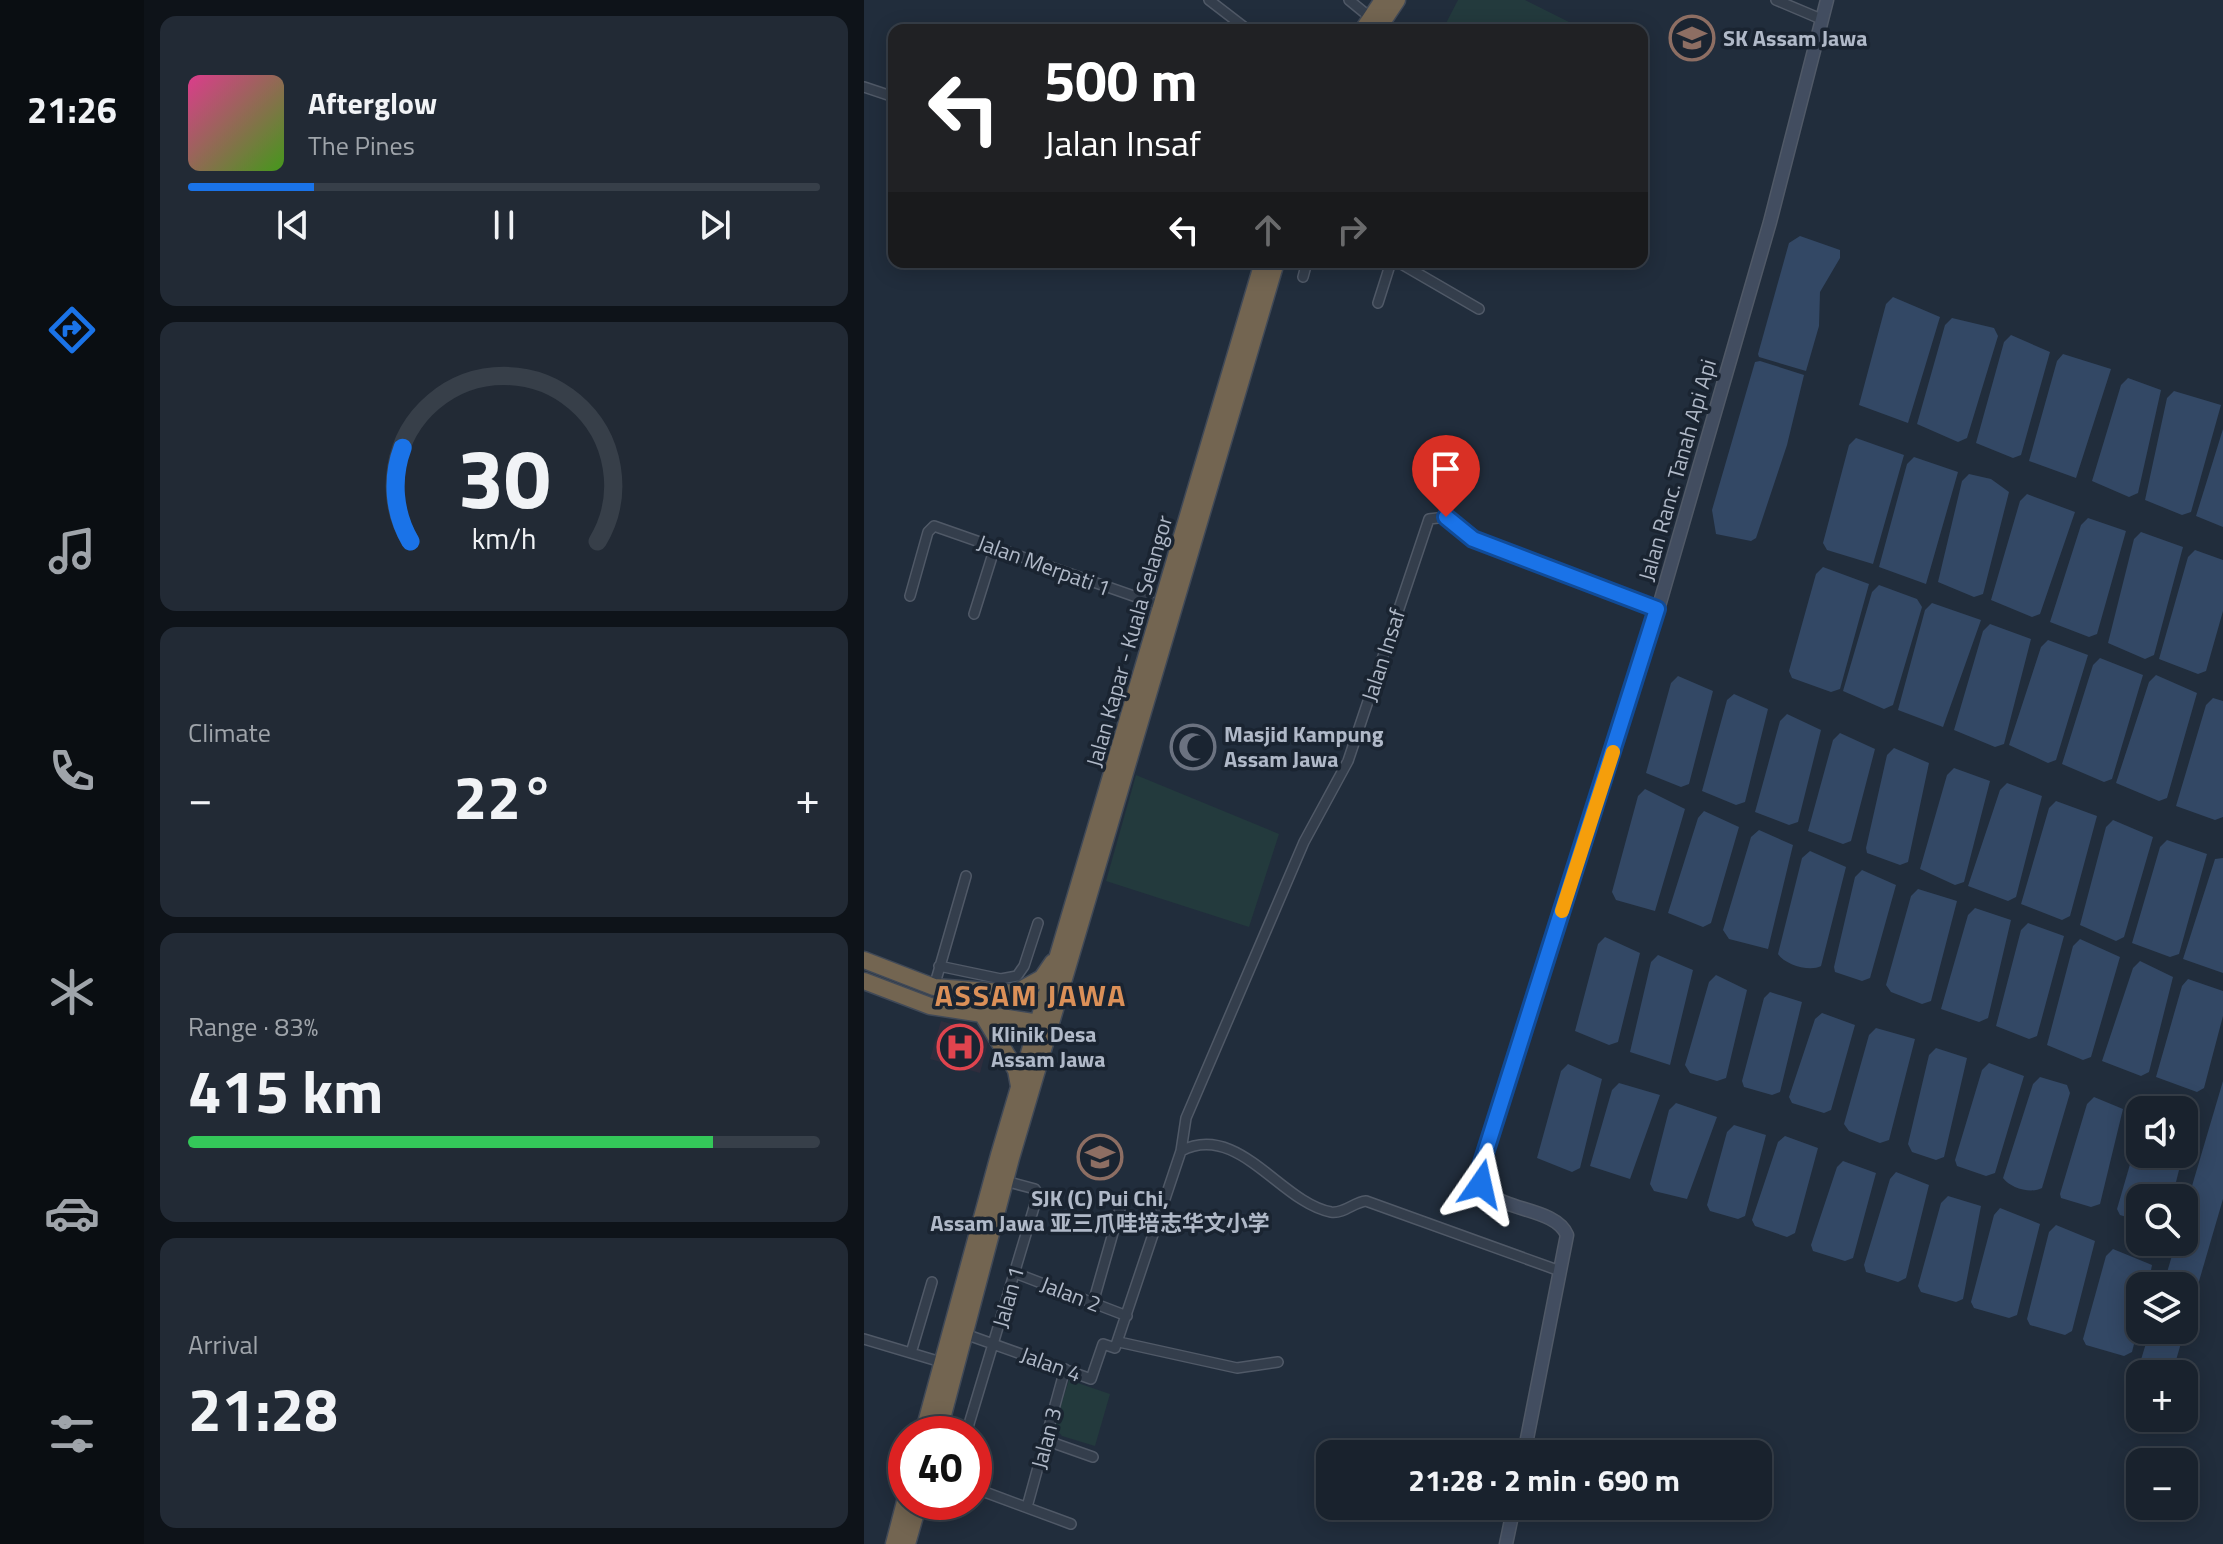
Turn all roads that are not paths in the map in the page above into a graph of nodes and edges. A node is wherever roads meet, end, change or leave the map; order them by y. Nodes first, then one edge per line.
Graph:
1 (1209, 0) edge
2 (1349, 0) edge
3 (1383, 0) edge
4 (1397, 0) edge
5 (1776, 0) edge
6 (1827, 0) edge
7 (1821, 19) junction
8 (1240, 24) edge
9 (1368, 24) edge
10 (1371, 24) edge
11 (1372, 24) edge
12 (864, 87) edge
13 (888, 95) edge
14 (1261, 268) edge
15 (1274, 268) edge
16 (1305, 268) edge
17 (1389, 268) edge
18 (1408, 268) edge
19 (1303, 277) dead end
20 (1378, 303) dead end
21 (1479, 309) dead end
22 (995, 547) junction
23 (910, 596) dead end
24 (1162, 606) junction
25 (1657, 609) junction
26 (974, 614) dead end
27 (966, 876) dead end
28 (1038, 923) dead end
29 (1061, 948) junction
30 (864, 960) edge
31 (939, 966) junction
32 (864, 981) edge
33 (934, 987) junction
34 (1015, 993) junction
35 (1054, 1001) junction
36 (984, 1017) junction
37 (1043, 1027) junction
38 (1019, 1088) junction
39 (1181, 1151) junction
40 (1005, 1181) junction
41 (1123, 1198) dead end
42 (1560, 1271) junction
43 (1015, 1273) junction
44 (932, 1282) dead end
45 (1093, 1303) junction
46 (1127, 1316) junction
47 (965, 1334) junction
48 (864, 1339) edge
49 (1119, 1342) junction
50 (994, 1344) junction
51 (911, 1353) junction
52 (941, 1362) junction
53 (1278, 1362) dead end
54 (1065, 1369) junction
55 (928, 1416) edge
56 (943, 1416) edge
57 (972, 1416) edge
58 (1045, 1440) junction
59 (1527, 1440) edge
60 (1093, 1457) dead end
61 (992, 1494) edge
62 (1027, 1507) junction
63 (900, 1520) edge
64 (914, 1520) edge
65 (1511, 1520) edge
66 (1071, 1524) dead end
67 (894, 1544) edge
68 (907, 1544) edge
69 (1506, 1544) edge

1 - 8 street
2 - 9 street
3 - 10 highway
4 - 11 highway
5 - 7 street
6 - 7 street, Jalan Ranc. Tanah Api Api
7 - 25 street, Jalan Ranc. Tanah Api Api
12 - 13 street
14 - 24 highway, Jalan Kapar - Kuala Selangor
15 - 35 highway, Jalan Kapar - Kuala Selangor
16 - 19 street
17 - 20 street
18 - 21 street
22 - 23 street, Jalan Merpati 1
22 - 24 street, Jalan Merpati 1
22 - 26 street
24 - 29 highway, Jalan Kapar - Kuala Selangor
25 - 39 street, Jalan Insaf
25 - 42 street, Jalan Ranc. Tanah Api Api
27 - 31 street
28 - 31 street
29 - 34 highway
29 - 35 highway, Jalan Kapar - Kuala Selangor
30 - 33 highway
31 - 33 street
32 - 36 highway
33 - 34 highway
34 - 35 highway
35 - 37 highway, Jalan Kapar - Kuala Selangor
36 - 37 highway
36 - 38 highway
37 - 38 highway
37 - 40 highway
38 - 52 highway
39 - 42 street
39 - 46 street
40 - 43 street, Jalan 1
40 - 47 highway
41 - 45 street
42 - 59 street, Jalan Ranc. Tanah Api Api
43 - 45 street, Jalan 2
43 - 50 street, Jalan 1
44 - 51 street
45 - 46 street, Jalan 2
46 - 49 street
47 - 50 street, Jalan 4
47 - 56 highway
48 - 51 street
49 - 53 street
49 - 54 street, Jalan 4
50 - 54 street, Jalan 4
50 - 57 street, Jalan 1
51 - 52 street
52 - 55 highway
54 - 58 street, Jalan 3
58 - 60 street
58 - 62 street, Jalan 3
61 - 62 street
62 - 66 street
63 - 67 highway
64 - 68 highway
65 - 69 street

